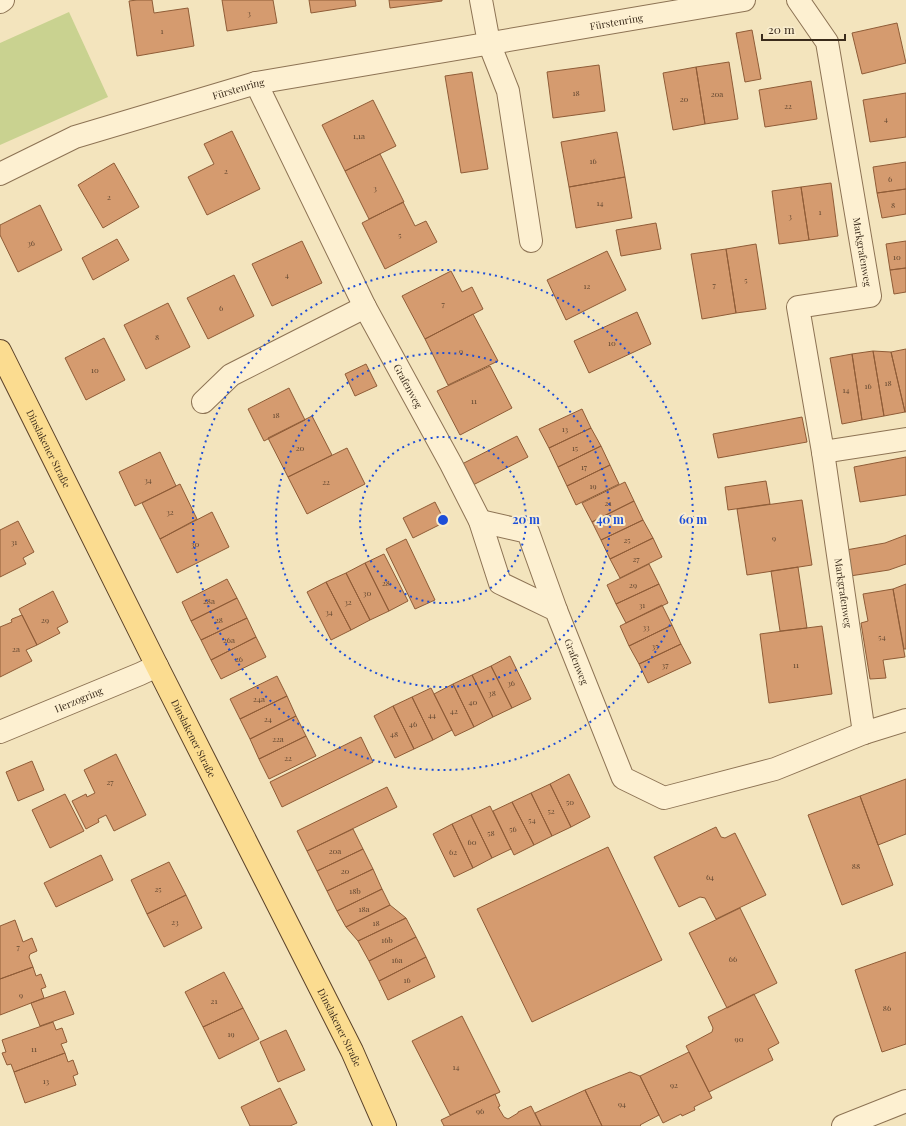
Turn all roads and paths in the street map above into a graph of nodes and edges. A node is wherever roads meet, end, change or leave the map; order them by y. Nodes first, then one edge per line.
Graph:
1 (3, 0) edge
2 (481, 0) edge
3 (744, 0) edge
4 (798, 0) edge
5 (0, 2) edge
6 (489, 43) junction
7 (256, 83) junction
8 (0, 174) edge
9 (532, 241) dead end
10 (365, 307) junction
11 (0, 351) edge
12 (203, 402) dead end
13 (906, 439) edge
14 (823, 452) junction
15 (480, 521) junction
16 (556, 610) junction
17 (157, 666) junction
18 (906, 720) edge
19 (0, 732) edge
20 (864, 733) junction
21 (906, 1101) edge
22 (384, 1126) edge
23 (843, 1126) edge

1 - 5 street
2 - 6 street
3 - 6 street, Fürstenring
4 - 14 street, Markgrafenweg
6 - 7 street, Fürstenring
6 - 9 street
7 - 8 street, Fürstenring
7 - 10 street, Grafenweg
10 - 12 street
10 - 15 street, Grafenweg
11 - 17 main road, Dinslakener Straße
13 - 14 street
14 - 20 street, Markgrafenweg
15 - 16 street, Grafenweg
15 - 16 street
16 - 20 street, Grafenweg
17 - 19 street, Herzogring
17 - 22 main road, Dinslakener Straße
18 - 20 street, Grafenweg
21 - 23 street

